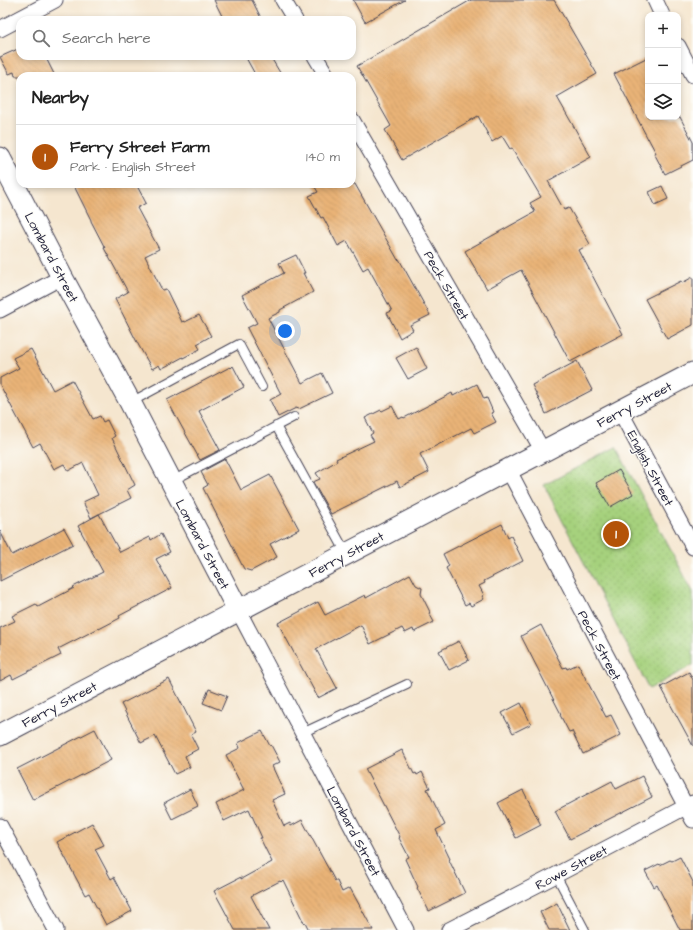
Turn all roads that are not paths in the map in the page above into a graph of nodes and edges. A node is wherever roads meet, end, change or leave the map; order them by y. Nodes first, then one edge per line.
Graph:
1 (56, 0) edge
2 (283, 0) edge
3 (655, 0) edge
4 (661, 12) edge
5 (26, 16) edge
6 (293, 16) edge
7 (16, 21) edge
8 (0, 30) edge
9 (679, 48) edge
10 (317, 60) edge
11 (325, 72) edge
12 (693, 75) edge
13 (356, 127) edge
14 (0, 158) edge
15 (62, 277) junction
16 (0, 310) edge
17 (693, 373) edge
18 (262, 386) dead end
19 (130, 402) junction
20 (620, 411) junction
21 (294, 417) dead end
22 (276, 426) junction
23 (543, 451) junction
24 (508, 469) junction
25 (171, 481) junction
26 (693, 547) edge
27 (346, 553) junction
28 (238, 610) junction
29 (407, 684) dead end
30 (302, 733) junction
31 (0, 735) edge
32 (689, 804) edge
33 (693, 820) edge
34 (0, 826) edge
35 (556, 875) junction
36 (56, 930) edge
37 (406, 930) edge
38 (449, 930) edge
39 (585, 930) edge

1 - 5 street
2 - 6 street
3 - 4 street
7 - 8 street
9 - 12 street
10 - 11 street
13 - 23 street, Peck Street
14 - 15 main road, Lombard Street
15 - 16 street
15 - 19 main road, Lombard Street
17 - 20 main road, Ferry Street
18 - 19 lane
19 - 25 main road, Lombard Street
20 - 23 main road, Ferry Street
20 - 26 street, English Street
21 - 22 lane
22 - 25 lane
22 - 27 lane
23 - 24 main road, Ferry Street
24 - 27 main road, Ferry Street
24 - 32 street, Peck Street
25 - 28 main road, Lombard Street
27 - 28 main road, Ferry Street
28 - 30 street, Lombard Street
28 - 31 main road, Ferry Street
29 - 30 lane
30 - 37 street, Lombard Street
32 - 33 street, Peck Street
32 - 35 street, Rowe Street
34 - 36 street
35 - 38 street, Rowe Street
35 - 39 lane

